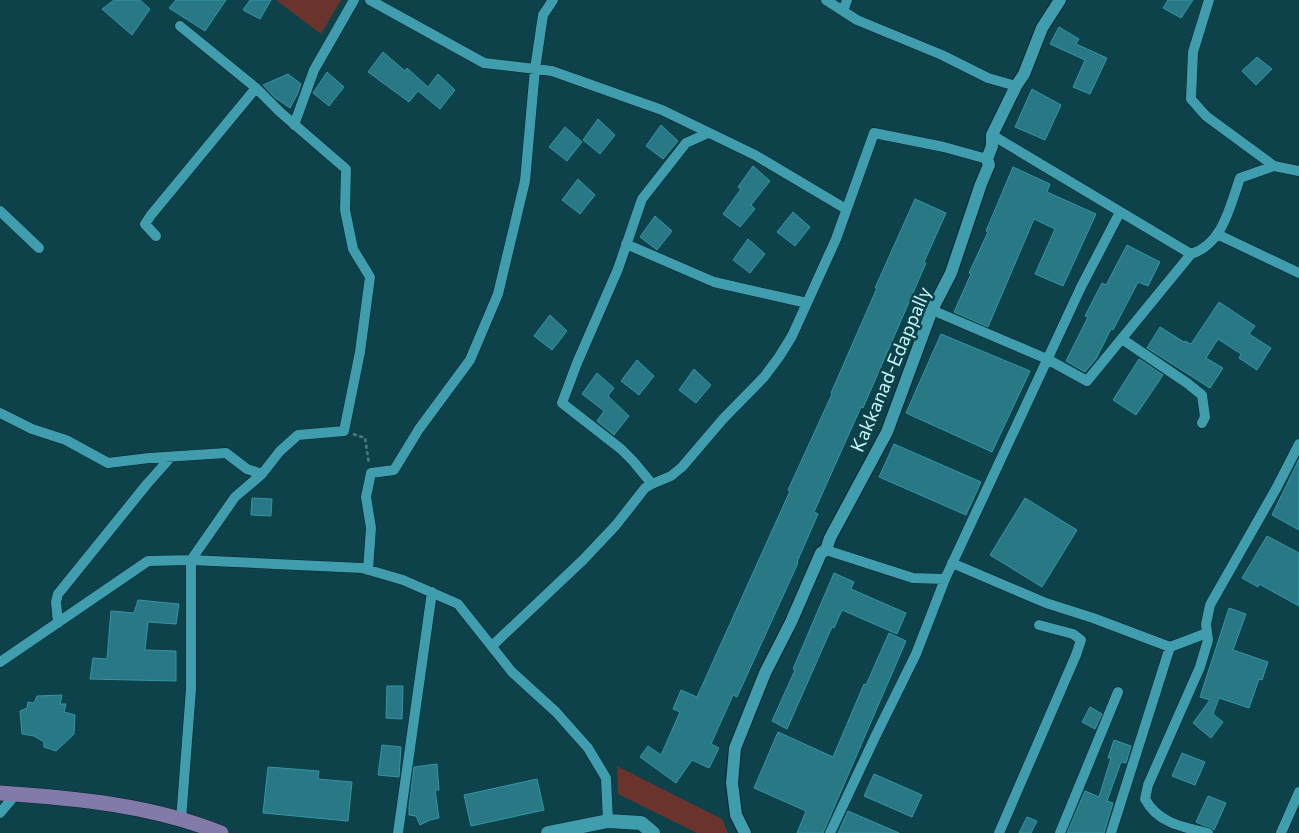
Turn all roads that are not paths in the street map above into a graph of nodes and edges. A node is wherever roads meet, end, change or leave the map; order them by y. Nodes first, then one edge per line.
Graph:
1 (354, 0) edge
2 (370, 0) edge
3 (554, 0) edge
4 (826, 0) edge
5 (847, 0) edge
6 (1060, 0) edge
7 (1209, 0) edge
8 (843, 10) junction
9 (180, 26) dead end
10 (535, 69) junction
11 (1016, 86) junction
12 (256, 88) junction
13 (294, 125) junction
14 (708, 133) junction
15 (992, 136) junction
16 (988, 159) junction
17 (1274, 166) junction
18 (1299, 170) edge
19 (846, 209) junction
20 (0, 211) edge
21 (1120, 212) junction
22 (1219, 235) junction
23 (156, 236) dead end
24 (626, 244) junction
25 (39, 248) dead end
26 (1191, 254) junction
27 (1299, 273) edge
28 (807, 303) junction
29 (932, 310) junction
30 (1122, 339) junction
31 (1047, 359) junction
32 (0, 413) edge
33 (1202, 423) dead end
34 (1299, 444) edge
35 (171, 457) junction
36 (262, 474) junction
37 (652, 484) junction
38 (826, 550) junction
39 (191, 560) junction
40 (952, 563) junction
41 (368, 570) junction
42 (944, 578) junction
43 (432, 592) junction
44 (58, 623) junction
45 (1039, 624) dead end
46 (1208, 634) junction
47 (492, 646) junction
48 (1170, 647) junction
49 (0, 662) edge
50 (1118, 692) dead end
51 (1299, 792) edge
52 (0, 793) edge
53 (16, 794) junction
54 (1299, 810) edge
55 (0, 813) edge
56 (181, 820) junction
57 (608, 821) junction
58 (221, 833) edge
59 (398, 833) edge
60 (548, 833) edge
61 (653, 833) edge
62 (745, 833) edge
63 (830, 833) edge
64 (999, 833) edge
65 (1060, 833) edge
66 (1111, 833) edge
67 (1208, 833) edge
68 (1282, 833) edge
69 (1287, 833) edge

1 - 13 street
2 - 10 street
3 - 10 street
4 - 8 street
5 - 8 street
6 - 11 street, Kakkanad-Edappally
7 - 17 street
8 - 11 street
9 - 12 street
10 - 14 street
10 - 41 street
11 - 15 street, Kakkanad-Edappally
12 - 13 street
12 - 23 street
13 - 36 street
14 - 19 street
14 - 24 street
15 - 16 street, Kakkanad-Edappally
15 - 21 street
16 - 19 street
16 - 29 street, Kakkanad-Edappally
17 - 18 street
17 - 22 street
19 - 28 street
20 - 25 street
21 - 26 street
21 - 31 street
22 - 26 street
22 - 27 street
24 - 28 street
24 - 37 street
26 - 30 street
28 - 37 street
29 - 31 street
29 - 38 street, Kakkanad-Edappally
30 - 31 street
30 - 33 street
31 - 40 street
32 - 35 street
34 - 46 street
35 - 36 street
35 - 44 street
36 - 39 street
37 - 47 street
38 - 42 street
38 - 62 street, Kakkanad-Edappally
39 - 41 street
39 - 44 street
39 - 56 street
40 - 42 street
40 - 48 street
41 - 43 street
42 - 63 street
43 - 47 street
43 - 59 street
44 - 49 street
45 - 64 street
46 - 48 street
46 - 67 street
47 - 57 street
48 - 66 street
50 - 65 street
51 - 68 street
52 - 53 main road
53 - 55 street
53 - 56 main road
54 - 69 street
56 - 58 main road
57 - 60 main road
57 - 61 main road

